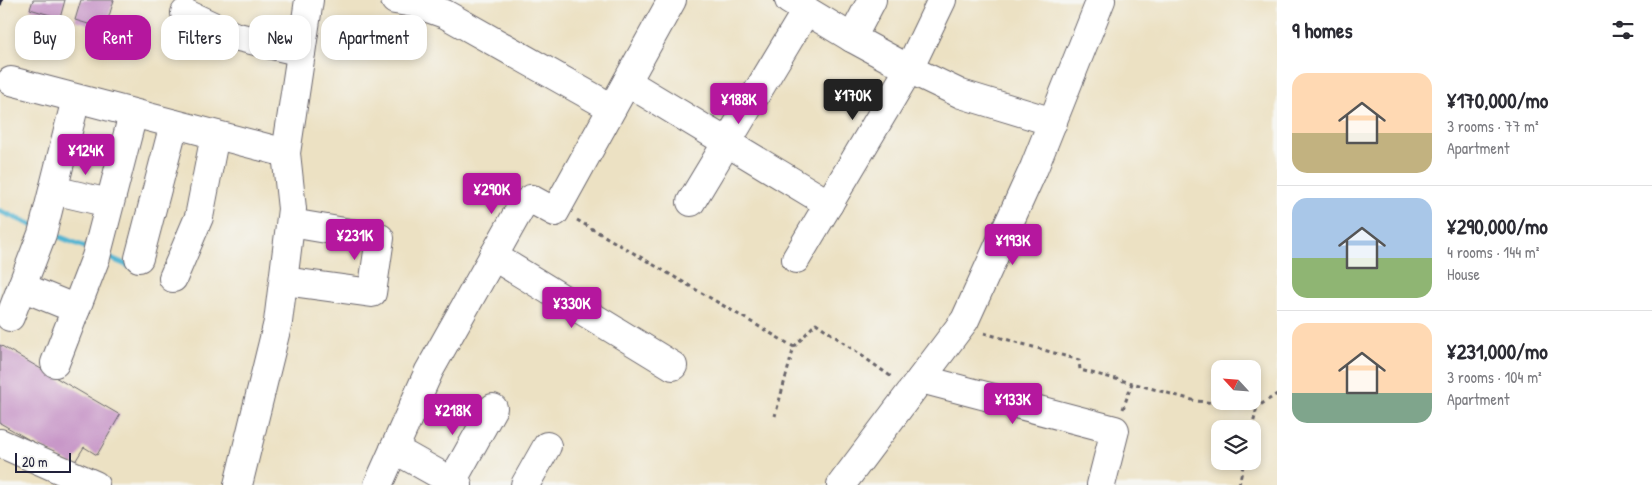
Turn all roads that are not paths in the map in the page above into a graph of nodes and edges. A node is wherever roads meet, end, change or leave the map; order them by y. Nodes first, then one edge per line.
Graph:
1 (309, 0) edge
2 (395, 0) edge
3 (672, 0) edge
4 (872, 0) edge
5 (942, 0) edge
6 (1101, 0) edge
7 (798, 4) edge
8 (185, 13) dead end
9 (307, 15) edge
10 (852, 38) junction
11 (249, 40) edge
12 (300, 60) edge
13 (909, 69) junction
14 (11, 81) dead end
15 (627, 82) junction
16 (76, 99) junction
17 (612, 108) junction
18 (133, 114) junction
19 (1053, 122) junction
20 (174, 124) junction
21 (215, 135) junction
22 (727, 142) junction
23 (286, 153) junction
24 (53, 190) junction
25 (691, 202) dead end
26 (110, 203) junction
27 (829, 204) junction
28 (291, 223) junction
29 (493, 256) junction
30 (139, 258) dead end
31 (796, 259) dead end
32 (173, 278) dead end
33 (284, 281) junction
34 (22, 287) junction
35 (76, 310) junction
36 (10, 317) dead end
37 (55, 363) dead end
38 (673, 366) dead end
39 (916, 385) junction
40 (493, 408) dead end
41 (0, 443) edge
42 (547, 446) dead end
43 (394, 449) junction
44 (241, 484) edge
45 (453, 484) edge
46 (95, 485) edge
47 (378, 485) edge
48 (525, 485) edge
49 (841, 485) edge
50 (1100, 485) edge

1 - 9 street
2 - 17 street
3 - 15 street
4 - 10 street
5 - 13 street
6 - 19 street
7 - 10 street
7 - 22 street
8 - 11 street
10 - 13 street
12 - 23 street
13 - 19 street
13 - 27 street
14 - 16 street
15 - 17 street
15 - 22 street
16 - 18 street
16 - 24 street
17 - 29 street
18 - 20 street
18 - 26 street
19 - 39 street
20 - 21 street
20 - 30 street
21 - 23 street
21 - 32 street
22 - 25 street
22 - 27 street
23 - 28 street
24 - 26 street
24 - 34 street
26 - 35 street
27 - 31 street
28 - 33 street
28 - 33 street
29 - 38 street
29 - 43 street
33 - 44 street
34 - 35 street
34 - 36 street
35 - 37 street
39 - 49 street
39 - 50 street
40 - 45 street
41 - 46 street
42 - 48 street
43 - 45 street
43 - 47 street

